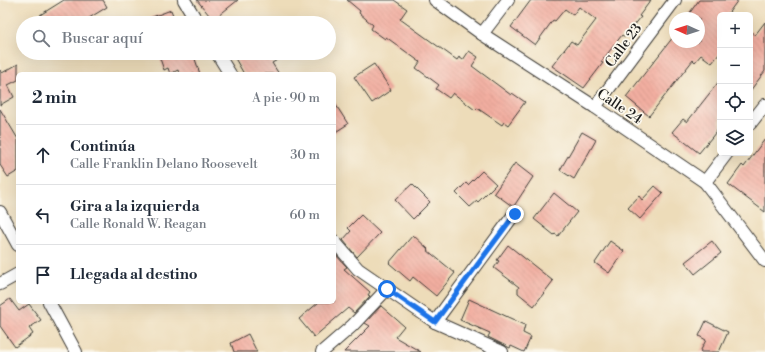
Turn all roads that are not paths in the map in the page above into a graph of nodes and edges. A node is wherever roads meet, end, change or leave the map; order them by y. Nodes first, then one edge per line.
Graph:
1 (184, 0) edge
2 (436, 0) edge
3 (508, 0) edge
4 (675, 0) edge
5 (194, 16) edge
6 (482, 34) junction
7 (221, 60) edge
8 (229, 72) edge
9 (765, 105) edge
10 (595, 107) junction
11 (753, 120) edge
12 (725, 156) edge
13 (705, 182) junction
14 (0, 212) edge
15 (515, 214) dead end
16 (16, 241) edge
17 (336, 243) edge
18 (765, 261) edge
19 (16, 275) edge
20 (0, 284) edge
21 (387, 289) junction
22 (50, 304) edge
23 (435, 322) junction
24 (76, 352) edge
25 (322, 352) edge
26 (502, 352) edge

1 - 5 street
2 - 6 street, Calle 24
3 - 6 street
4 - 10 street, Calle 23
6 - 10 street, Calle 24
7 - 8 street
9 - 11 street
10 - 13 street, Calle 24
12 - 13 street
13 - 18 street, Calle 24
14 - 16 street
15 - 23 street
17 - 21 street
19 - 20 street
21 - 23 street
21 - 25 street
22 - 24 street
23 - 26 street

